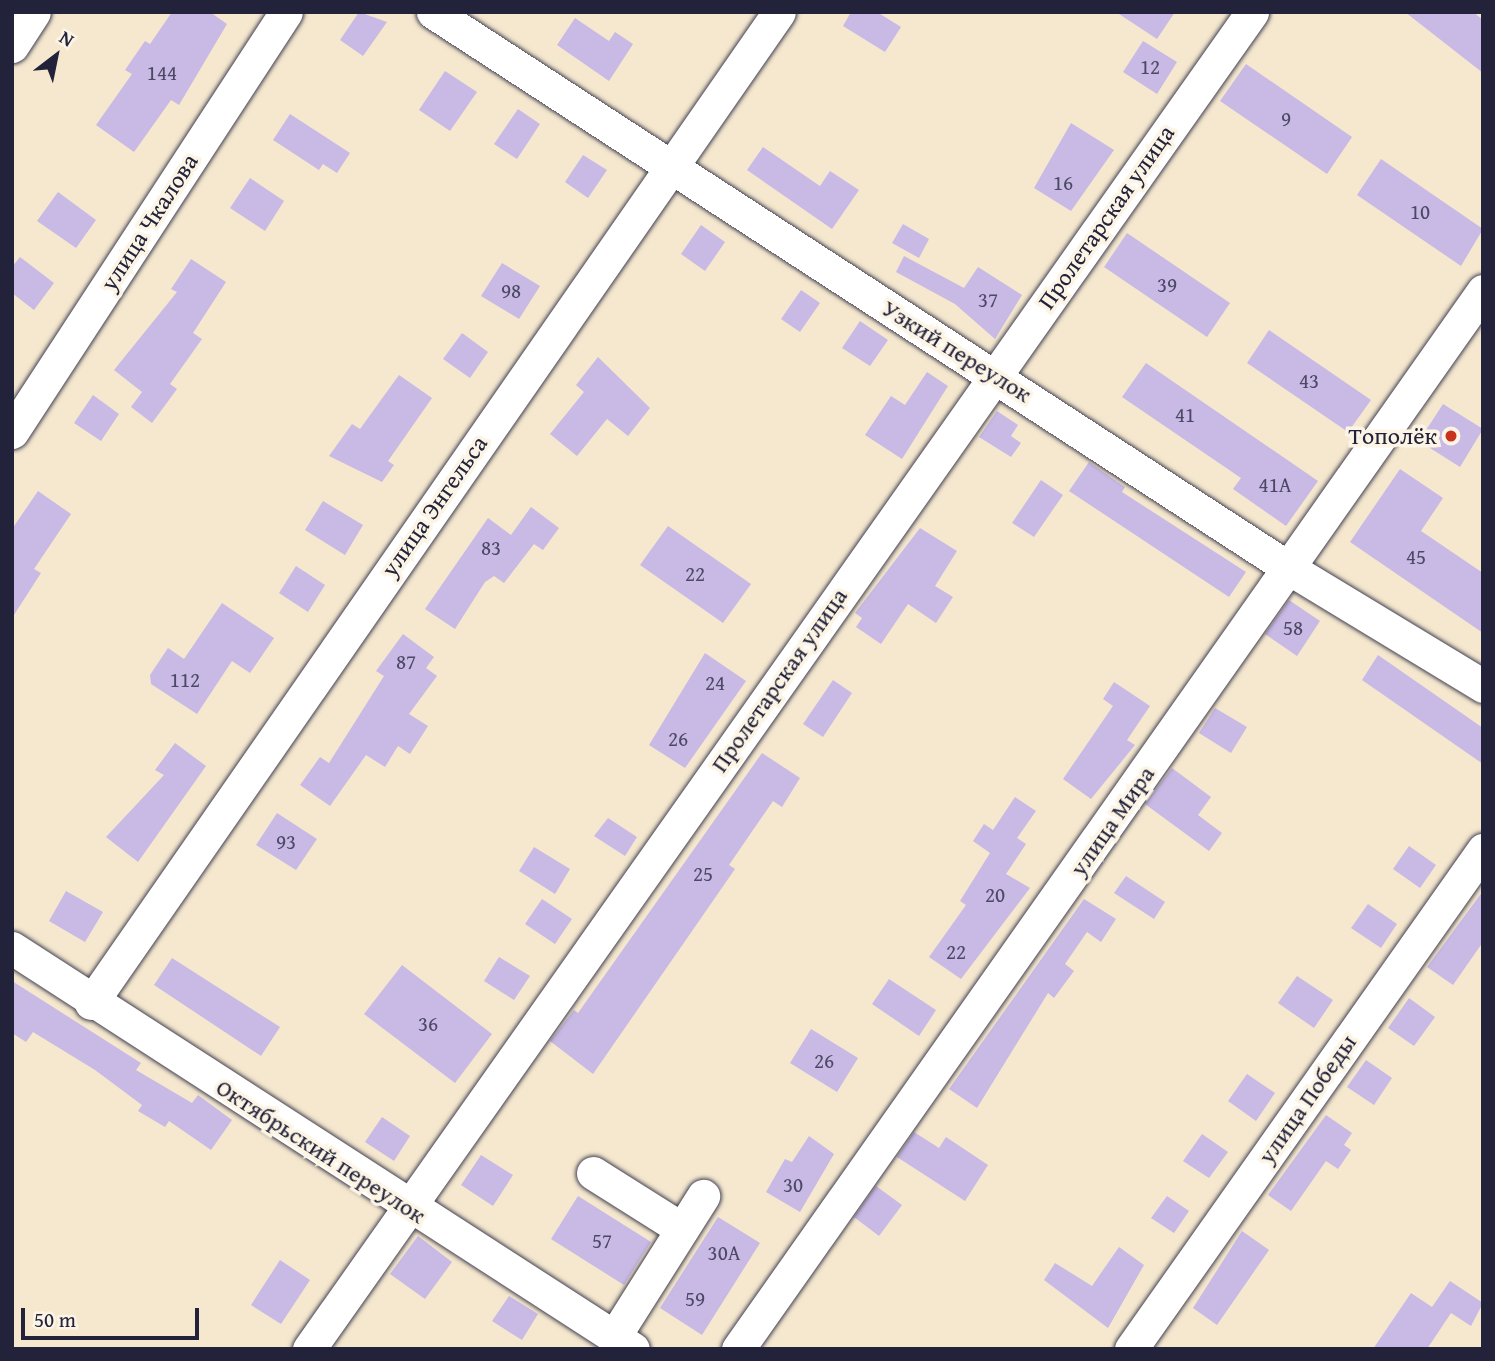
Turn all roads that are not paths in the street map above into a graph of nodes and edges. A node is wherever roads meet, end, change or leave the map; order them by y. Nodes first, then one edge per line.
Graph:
1 (34, 12) edge
2 (286, 12) edge
3 (433, 12) edge
4 (779, 12) edge
5 (1252, 12) edge
6 (12, 46) edge
7 (666, 168) junction
8 (1483, 291) edge
9 (994, 374) junction
10 (12, 432) edge
11 (1290, 569) junction
12 (1483, 686) edge
13 (1483, 850) edge
14 (12, 948) edge
15 (91, 1003) junction
16 (593, 1173) dead end
17 (703, 1196) dead end
18 (408, 1208) junction
19 (682, 1229) junction
20 (624, 1343) edge
21 (309, 1349) edge
22 (738, 1349) edge
23 (1130, 1349) edge

1 - 6 street
2 - 10 street, улица Чкалова
3 - 7 street, Узкий переулок
4 - 7 street, улица Энгельса
5 - 9 street, Пролетарская улица
7 - 9 street, Узкий переулок
7 - 15 street, улица Энгельса
8 - 11 street, улица Мира
9 - 11 street, Узкий переулок
9 - 18 street, Пролетарская улица
11 - 12 street, Узкий переулок
11 - 22 street, улица Мира
13 - 23 street, улица Победы
14 - 15 street, Октябрьский переулок
15 - 18 street, Октябрьский переулок
16 - 19 street
17 - 19 street
18 - 20 street, Октябрьский переулок
18 - 21 street, Пролетарская улица
19 - 20 street

